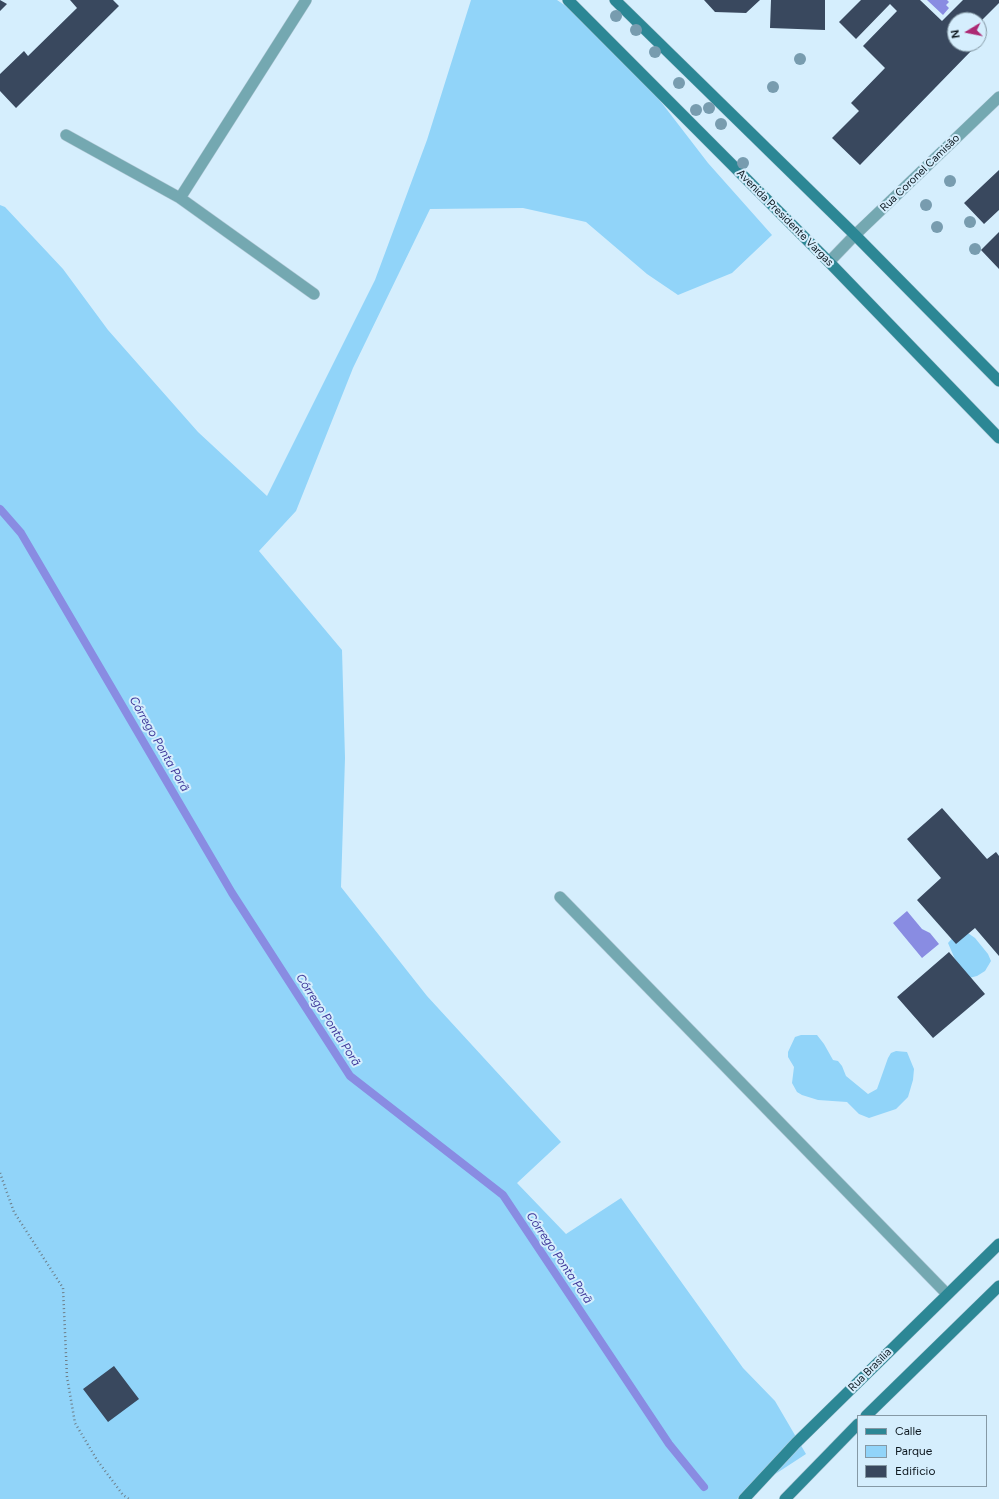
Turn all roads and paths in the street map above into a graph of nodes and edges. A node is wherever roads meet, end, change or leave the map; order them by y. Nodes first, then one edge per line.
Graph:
1 (306, 0) edge
2 (568, 0) edge
3 (615, 0) edge
4 (999, 97) edge
5 (66, 135) dead end
6 (180, 198) junction
7 (855, 235) junction
8 (829, 262) junction
9 (314, 294) dead end
10 (999, 381) edge
11 (999, 438) edge
12 (560, 897) dead end
13 (0, 1173) edge
14 (999, 1244) edge
15 (999, 1286) edge
16 (947, 1294) junction
17 (867, 1415) edge
18 (857, 1425) edge
19 (129, 1499) edge
20 (744, 1499) edge
21 (785, 1499) edge

1 - 6 street
2 - 8 main road, Avenida Presidente Vargas
3 - 7 main road
4 - 7 street, Rua Coronel Camisão
5 - 6 street
6 - 9 street
7 - 8 street, Rua Coronel Camisão
7 - 10 main road
8 - 11 main road, Avenida Presidente Vargas
12 - 16 street
13 - 19 path
14 - 16 main road, Rua Brasília
15 - 17 main road
16 - 20 main road, Rua Brasília
18 - 21 main road

